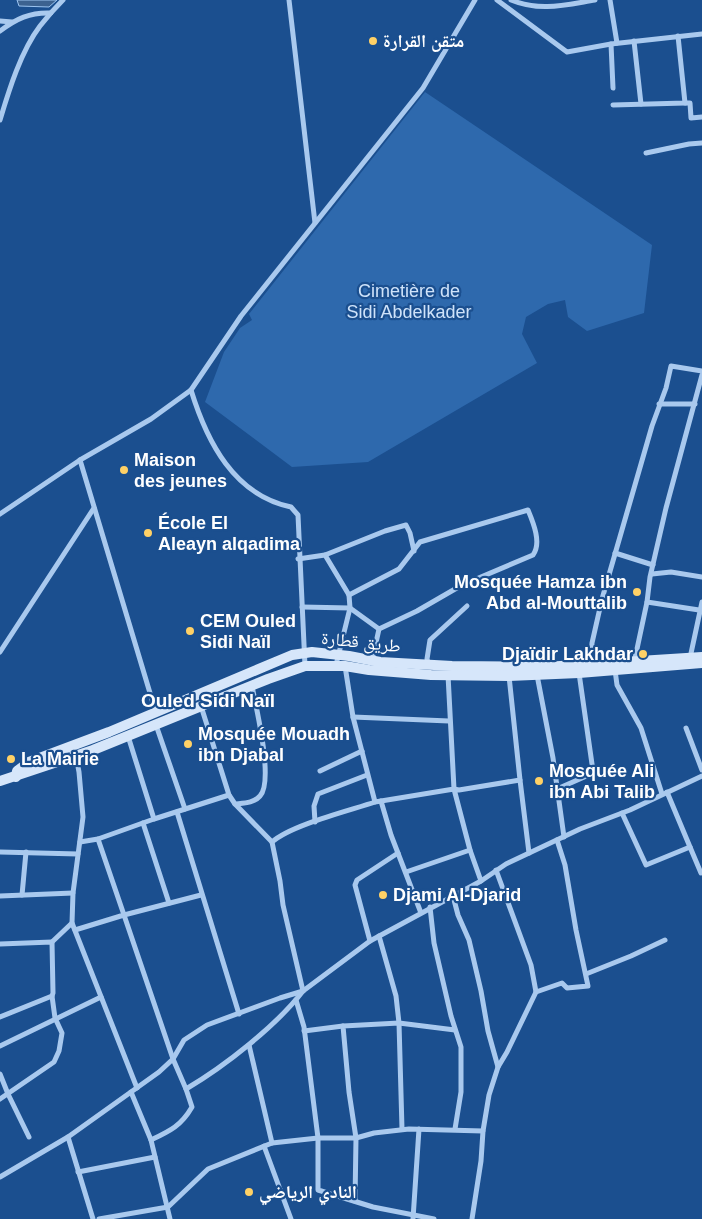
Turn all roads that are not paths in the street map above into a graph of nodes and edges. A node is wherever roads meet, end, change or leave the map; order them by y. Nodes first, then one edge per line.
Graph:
1 (63, 0) edge
2 (289, 0) edge
3 (475, 0) edge
4 (497, 0) edge
5 (510, 0) edge
6 (595, 0) edge
7 (610, 0) edge
8 (50, 13) junction
9 (0, 21) edge
10 (12, 22) junction
11 (0, 31) edge
12 (702, 34) edge
13 (678, 36) junction
14 (634, 41) junction
15 (614, 44) junction
16 (612, 88) dead end
17 (685, 103) junction
18 (640, 104) junction
19 (613, 105) dead end
20 (702, 117) edge
21 (0, 120) edge
22 (702, 143) edge
23 (646, 153) dead end
24 (315, 223) junction
25 (702, 371) edge
26 (702, 375) edge
27 (191, 390) junction
28 (659, 404) junction
29 (695, 404) junction
30 (80, 460) junction
31 (94, 508) junction
32 (0, 514) edge
33 (414, 551) junction
34 (615, 553) junction
35 (325, 556) junction
36 (298, 559) junction
37 (653, 566) junction
38 (652, 574) junction
39 (702, 577) edge
40 (349, 595) junction
41 (647, 602) junction
42 (702, 602) edge
43 (467, 606) dead end
44 (302, 607) junction
45 (350, 608) junction
46 (699, 610) junction
47 (379, 629) junction
48 (0, 652) edge
49 (304, 653) junction
50 (339, 655) junction
51 (702, 657) edge
52 (694, 661) edge
53 (428, 664) junction
54 (371, 665) junction
55 (634, 665) junction
56 (304, 666) junction
57 (340, 666) junction
58 (591, 668) junction
59 (615, 670) junction
60 (579, 672) junction
61 (537, 674) junction
62 (431, 675) junction
63 (448, 675) junction
64 (509, 676) junction
65 (252, 686) junction
66 (201, 706) junction
67 (156, 711) junction
68 (353, 717) junction
69 (450, 721) junction
70 (157, 724) junction
71 (686, 728) dead end
72 (128, 736) junction
73 (362, 751) junction
74 (76, 756) junction
75 (702, 770) edge
76 (320, 771) dead end
77 (367, 775) junction
78 (702, 776) edge
79 (16, 777) junction
80 (520, 780) junction
81 (0, 781) edge
82 (454, 789) junction
83 (557, 789) junction
84 (664, 793) junction
85 (230, 795) junction
86 (381, 800) junction
87 (375, 802) junction
88 (235, 804) junction
89 (185, 809) junction
90 (177, 812) junction
91 (622, 813) junction
92 (154, 819) junction
93 (143, 822) junction
94 (315, 822) junction
95 (564, 837) junction
96 (98, 839) junction
97 (557, 840) junction
98 (80, 842) junction
99 (272, 842) junction
100 (690, 847) junction
101 (470, 850) junction
102 (0, 852) edge
103 (26, 852) junction
104 (398, 853) junction
105 (529, 853) junction
106 (78, 854) junction
107 (496, 870) junction
108 (406, 872) junction
109 (701, 873) edge
110 (481, 881) junction
111 (73, 894) junction
112 (22, 895) junction
113 (201, 895) junction
114 (0, 896) edge
115 (453, 896) junction
116 (169, 903) junction
117 (430, 907) junction
118 (421, 913) junction
119 (124, 915) junction
120 (72, 923) junction
121 (75, 930) junction
122 (379, 936) junction
123 (665, 940) dead end
124 (370, 941) junction
125 (52, 942) junction
126 (0, 944) edge
127 (586, 974) junction
128 (303, 991) junction
129 (536, 992) junction
130 (52, 996) junction
131 (101, 997) junction
132 (296, 1000) junction
133 (240, 1014) junction
134 (0, 1018) edge
135 (55, 1018) junction
136 (399, 1023) junction
137 (343, 1026) junction
138 (455, 1030) junction
139 (304, 1031) junction
140 (249, 1045) junction
141 (0, 1046) edge
142 (173, 1059) junction
143 (498, 1066) junction
144 (0, 1074) edge
145 (186, 1089) junction
146 (134, 1090) junction
147 (8, 1094) junction
148 (0, 1099) edge
149 (402, 1129) junction
150 (419, 1129) junction
151 (455, 1129) junction
152 (483, 1131) junction
153 (29, 1137) dead end
154 (68, 1137) junction
155 (318, 1138) junction
156 (356, 1138) junction
157 (151, 1140) junction
158 (272, 1143) junction
159 (264, 1146) junction
160 (155, 1157) junction
161 (78, 1172) junction
162 (0, 1178) edge
163 (354, 1201) junction
164 (168, 1207) junction
165 (413, 1217) edge
166 (92, 1219) edge
167 (99, 1219) edge
168 (170, 1219) edge
169 (290, 1219) edge
170 (434, 1219) edge
171 (472, 1219) edge

1 - 8 street
2 - 24 street
3 - 24 street
4 - 15 street
5 - 6 street
7 - 15 street
8 - 10 street
8 - 21 street
9 - 10 street
10 - 11 street
12 - 13 street
13 - 14 street
13 - 17 street
14 - 15 street
14 - 18 street
15 - 16 street
17 - 18 street
17 - 20 street
18 - 19 street
22 - 23 street
24 - 27 street
25 - 28 street
26 - 29 street
27 - 30 street
27 - 36 street
28 - 29 street
28 - 34 street
29 - 37 street
30 - 31 street
30 - 32 street
31 - 48 street
31 - 67 street
33 - 35 street
33 - 40 street
33 - 47 street
34 - 37 street
34 - 58 street
35 - 36 street
35 - 40 street
36 - 44 street
37 - 38 street
38 - 39 street
38 - 41 street
40 - 45 street
41 - 46 street
41 - 55 street
42 - 46 street
43 - 53 street
44 - 45 street
44 - 49 street
45 - 47 street
45 - 50 street
46 - 52 street
47 - 54 street
49 - 50 main road, طريق قطارة
49 - 56 street
49 - 67 main road, طريق قطارة
50 - 54 main road, طريق قطارة
50 - 57 street
51 - 52 main road, طريق قطارة
52 - 55 main road, طريق قطارة
53 - 54 main road, طريق قطارة
53 - 58 main road, طريق قطارة
53 - 62 street
54 - 57 main road, طريق قطارة
54 - 62 main road, طريق قطارة
55 - 58 main road, طريق قطارة
55 - 59 main road, طريق قطارة
56 - 57 main road, طريق قطارة
56 - 65 main road, طريق قطارة
57 - 68 street
58 - 59 main road, طريق قطارة
58 - 60 main road, طريق قطارة
59 - 84 street
60 - 61 main road, طريق قطارة
60 - 83 street
61 - 64 main road, طريق قطارة
61 - 83 street
62 - 63 main road, طريق قطارة
63 - 64 main road, طريق قطارة
63 - 69 street
64 - 80 street
65 - 66 main road, طريق قطارة
65 - 88 street
66 - 70 main road, طريق قطارة
66 - 85 street
67 - 70 street
67 - 79 main road, طريق قطارة
68 - 69 street
68 - 73 street
69 - 82 street
70 - 72 main road, طريق قطارة
70 - 89 street
71 - 75 street
72 - 74 main road, طريق قطارة
72 - 92 street
73 - 76 street
73 - 77 street
74 - 79 main road, طريق قطارة
74 - 98 street
77 - 87 street
77 - 94 street
78 - 84 street
79 - 81 main road, طريق قطارة
80 - 82 street
80 - 105 street
82 - 86 street
82 - 101 street
83 - 95 street
84 - 91 street
84 - 100 street
85 - 88 street
85 - 89 street
86 - 87 street
86 - 104 street
87 - 94 street
88 - 99 street
89 - 90 street
90 - 92 street
90 - 113 street
91 - 95 street
91 - 100 street
92 - 93 street
93 - 96 street
93 - 116 street
94 - 99 street
95 - 97 street
96 - 98 street
96 - 119 street
97 - 105 street
97 - 127 street
98 - 106 street
99 - 128 street
100 - 109 street
101 - 108 street
101 - 110 street
102 - 103 street
103 - 106 street
103 - 112 street
104 - 108 street
104 - 124 street
105 - 107 street
106 - 111 street
107 - 110 street
107 - 129 street
108 - 118 street
110 - 115 street
111 - 112 street
111 - 120 street
112 - 114 street
113 - 116 street
113 - 133 street
115 - 117 street
115 - 143 street
116 - 119 street
117 - 118 street
117 - 138 street
118 - 122 street
119 - 121 street
119 - 142 street
120 - 121 street
120 - 125 street
121 - 131 street
122 - 124 street
122 - 136 street
123 - 127 street
124 - 128 street
125 - 126 street
125 - 130 street
127 - 129 street
128 - 132 street
128 - 133 street
129 - 143 street
130 - 134 street
130 - 135 street
131 - 135 street
131 - 146 street
132 - 139 street
132 - 140 street
133 - 142 street
135 - 141 street
135 - 147 street
136 - 137 street
136 - 138 street
136 - 149 street
137 - 139 street
137 - 156 street
138 - 151 street
139 - 155 street
140 - 145 street
140 - 158 street
142 - 145 street
142 - 146 street
143 - 152 street
144 - 147 street
145 - 157 street
146 - 154 street
146 - 157 street
147 - 148 street
147 - 153 street
149 - 150 street
149 - 156 street
150 - 151 street
150 - 165 street
151 - 152 street
152 - 171 street
154 - 161 street
154 - 162 street
155 - 156 street
155 - 158 street
155 - 163 street
156 - 163 street
157 - 160 street
158 - 159 street
159 - 164 street
159 - 169 street
160 - 161 street
160 - 164 street
161 - 166 street
163 - 165 street
164 - 167 street
164 - 168 street
165 - 170 street

